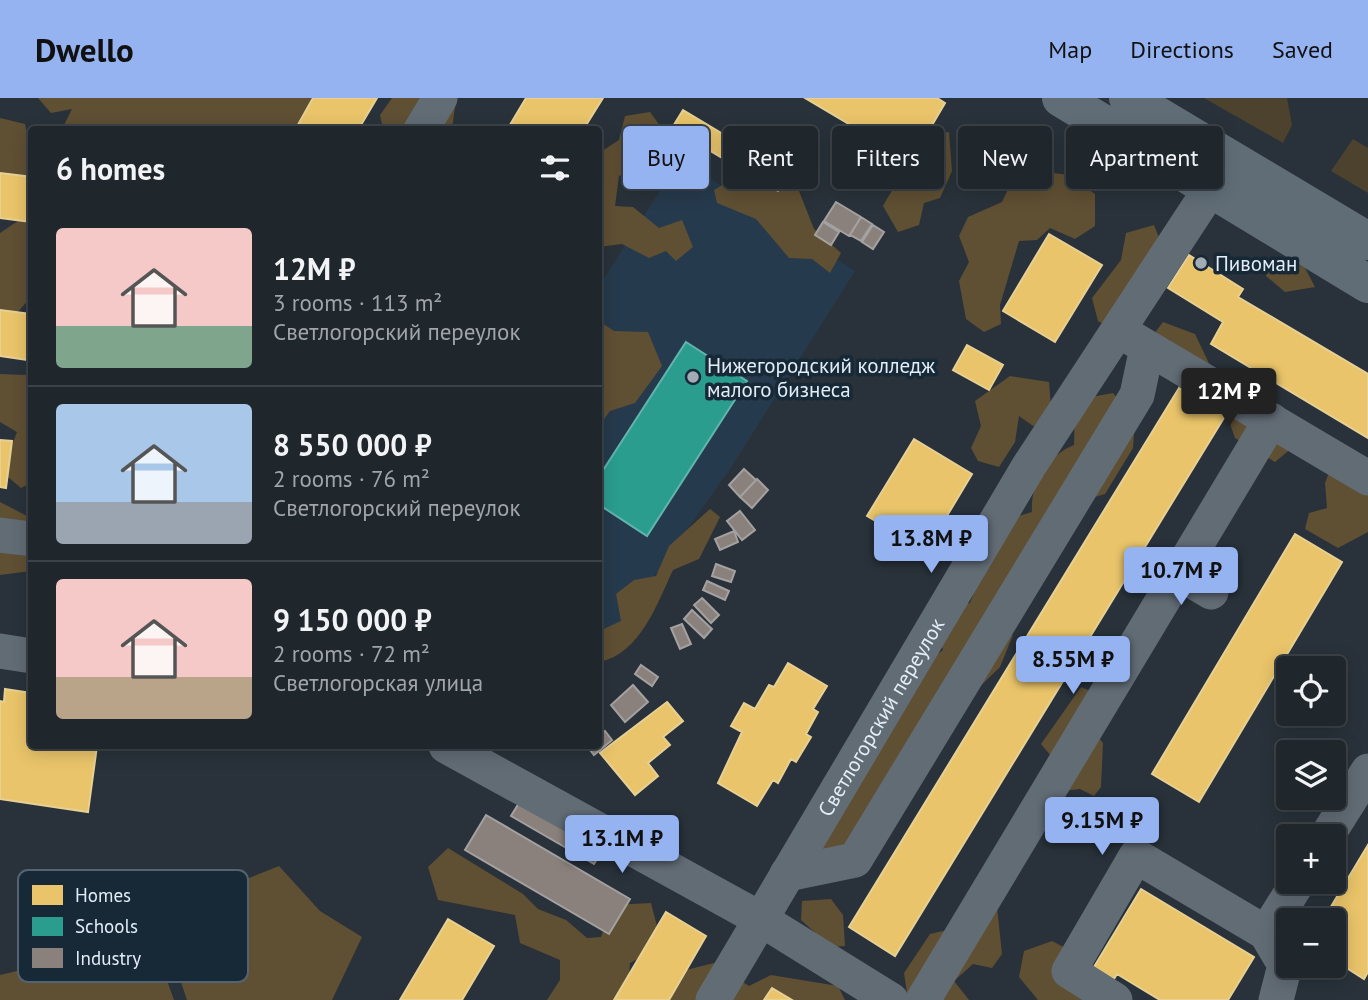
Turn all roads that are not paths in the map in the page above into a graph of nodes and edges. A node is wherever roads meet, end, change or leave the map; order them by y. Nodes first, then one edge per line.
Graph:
1 (440, 98) edge
2 (1061, 98) edge
3 (1128, 98) edge
4 (423, 126) edge
5 (1107, 126) edge
6 (1209, 189) edge
7 (1212, 189) edge
8 (1368, 241) edge
9 (1368, 284) edge
10 (1133, 339) junction
11 (1270, 420) junction
12 (1368, 478) edge
13 (0, 535) edge
14 (28, 538) edge
15 (1179, 573) junction
16 (1211, 592) dead end
17 (0, 651) edge
18 (28, 655) edge
19 (452, 749) edge
20 (1368, 771) edge
21 (1335, 824) edge
22 (787, 874) junction
23 (1290, 894) edge
24 (762, 920) junction
25 (1266, 933) junction
26 (713, 1000) edge
27 (891, 1000) edge
28 (923, 1000) edge
29 (1115, 1000) edge
30 (1276, 1000) edge

1 - 4 street
2 - 5 main road
3 - 8 main road
6 - 10 street, Светлогорский переулок
7 - 9 main road
10 - 11 street
10 - 22 street, Светлогорский переулок
10 - 22 street
11 - 12 street
11 - 15 street
13 - 14 street
15 - 16 street
15 - 28 street
17 - 18 street
19 - 24 street
20 - 21 street
22 - 24 street, Светлогорский переулок
23 - 25 street
24 - 26 street, Светлогорский переулок
24 - 27 street
25 - 29 street
25 - 30 street

